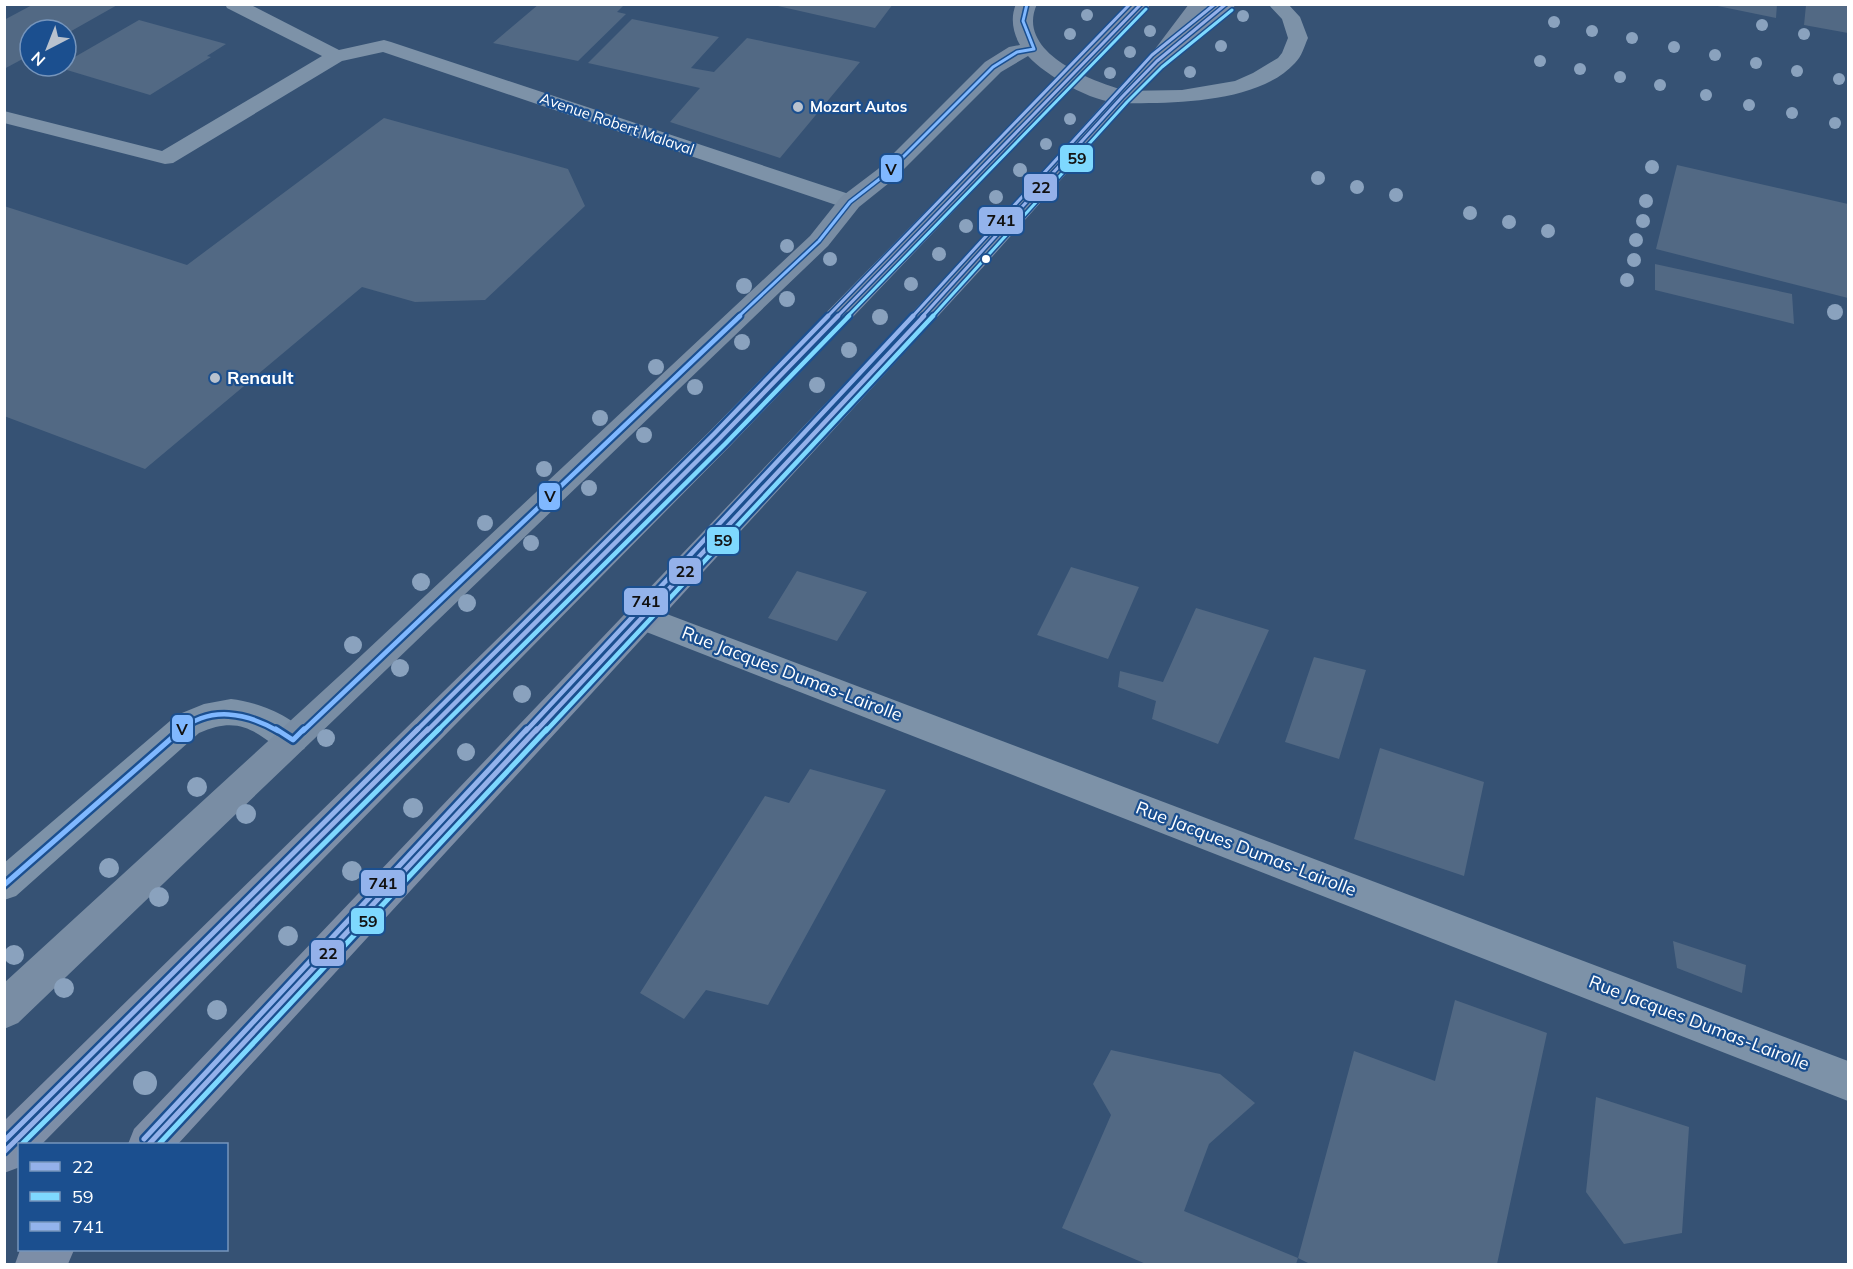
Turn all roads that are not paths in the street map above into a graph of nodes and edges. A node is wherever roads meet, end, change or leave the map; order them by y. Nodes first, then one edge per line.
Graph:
1 (234, 4) edge
2 (1141, 4) edge
3 (1200, 4) edge
4 (1227, 4) edge
5 (1277, 4) edge
6 (1021, 6) edge
7 (1034, 49) junction
8 (336, 56) junction
9 (1157, 61) junction
10 (1071, 79) junction
11 (1122, 97) junction
12 (4, 117) edge
13 (850, 202) junction
14 (643, 617) junction
15 (293, 740) junction
16 (4, 885) edge
17 (4, 1010) edge
18 (1848, 1081) edge
19 (150, 1143) edge
20 (4, 1152) edge
21 (50, 1251) edge
22 (37, 1264) edge

1 - 8 lane
2 - 10 main road
3 - 9 street
4 - 9 main road
5 - 11 lane
6 - 7 street
7 - 10 street
7 - 13 street
8 - 12 lane
8 - 13 lane, Avenue Robert Malaval
9 - 11 main road
10 - 11 street
10 - 20 main road
11 - 14 main road
13 - 15 street
14 - 18 street, Rue Jacques Dumas-Lairolle
14 - 19 main road
15 - 16 lane
15 - 17 street
21 - 22 main road

